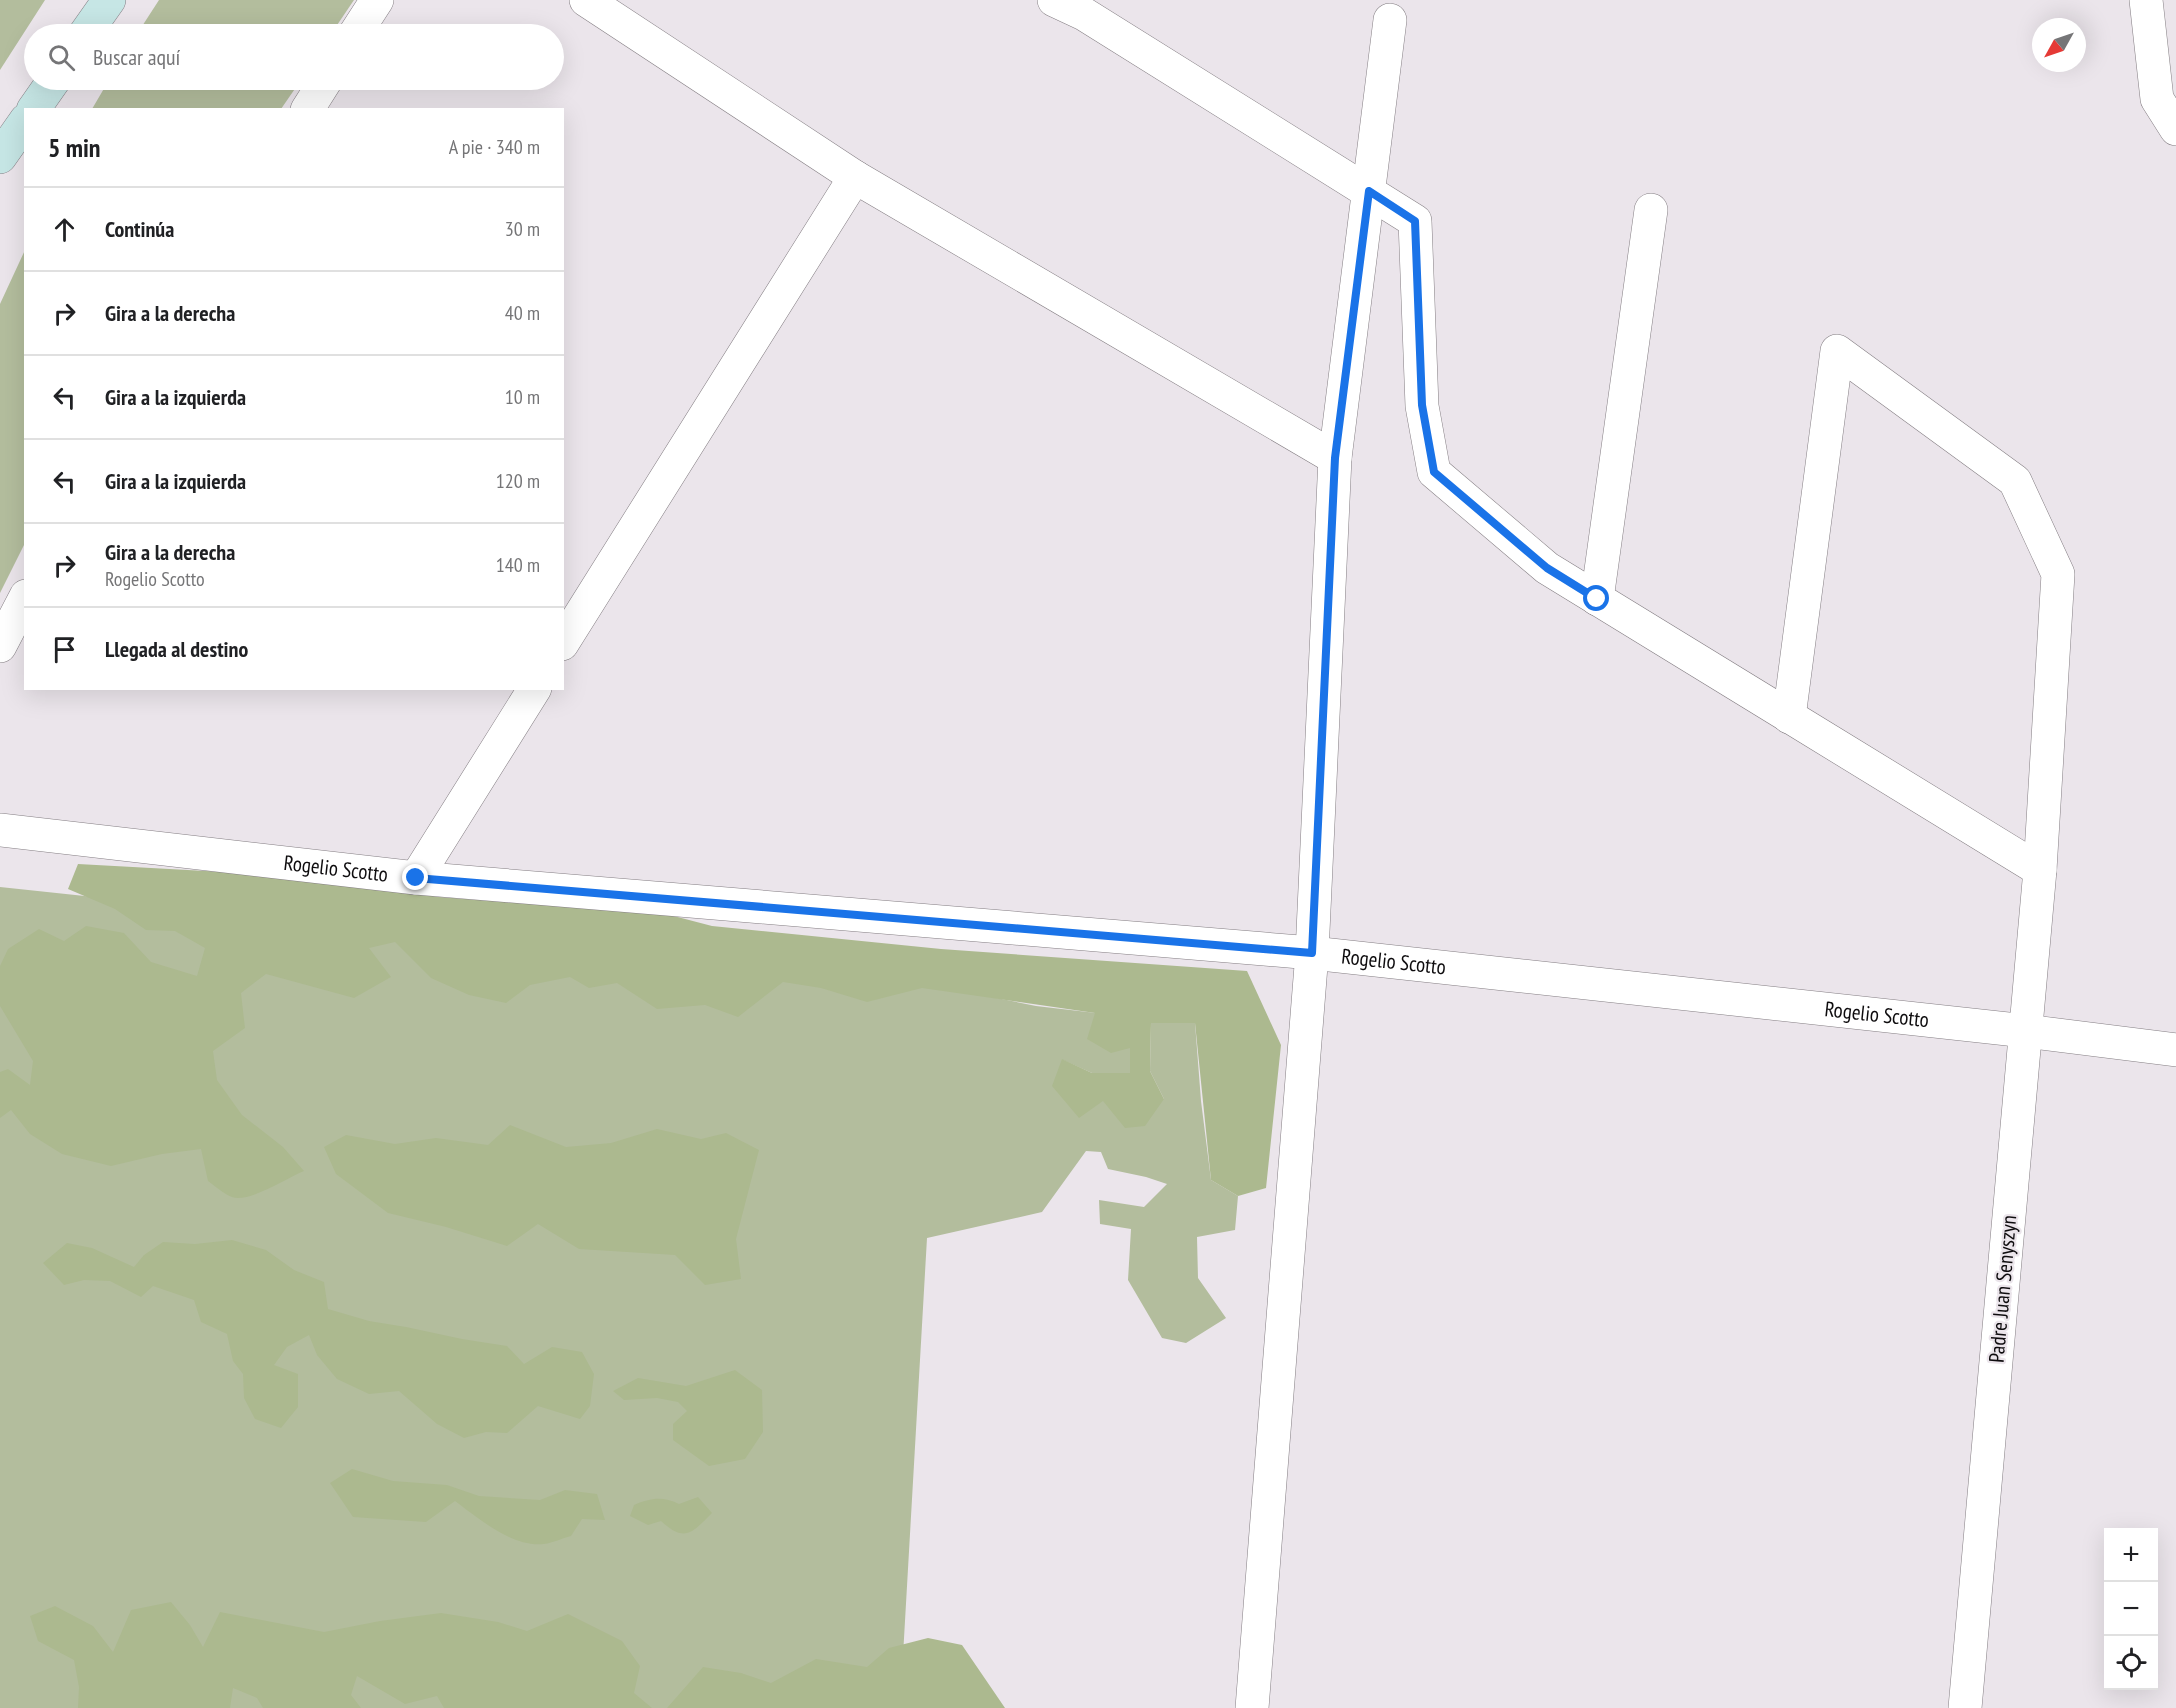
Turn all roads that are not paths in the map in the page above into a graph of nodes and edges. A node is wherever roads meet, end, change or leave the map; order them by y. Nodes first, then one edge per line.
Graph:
1 (109, 0) edge
2 (377, 0) edge
3 (586, 0) edge
4 (1054, 0) edge
5 (2146, 0) edge
6 (1390, 20) dead end
7 (92, 24) edge
8 (361, 24) edge
9 (47, 90) edge
10 (320, 90) edge
11 (34, 108) edge
12 (308, 108) edge
13 (24, 123) edge
14 (2176, 129) edge
15 (0, 157) edge
16 (855, 177) junction
17 (1369, 191) junction
18 (1651, 210) dead end
19 (1335, 458) junction
20 (1597, 599) junction
21 (24, 600) edge
22 (564, 641) edge
23 (0, 646) edge
24 (534, 690) edge
25 (1790, 717) junction
26 (0, 830) edge
27 (2040, 870) junction
28 (416, 878) junction
29 (1312, 953) junction
30 (2026, 1031) junction
31 (2176, 1050) edge
32 (1252, 1708) edge
33 (1965, 1708) edge

1 - 7 main road
2 - 8 street
3 - 16 street
4 - 17 street
5 - 14 street
6 - 17 street
9 - 11 main road
10 - 12 street
13 - 15 main road
16 - 19 street
16 - 22 street
17 - 19 street
17 - 20 street
18 - 20 street
19 - 29 street
20 - 25 street
21 - 23 street
24 - 28 street
25 - 27 street
25 - 27 street, Padre Juan Senyszyn
26 - 28 street, Rogelio Scotto
27 - 30 street, Padre Juan Senyszyn
28 - 29 street, Rogelio Scotto
29 - 30 street, Rogelio Scotto
29 - 32 street
30 - 31 street, Rogelio Scotto
30 - 33 street, Padre Juan Senyszyn

